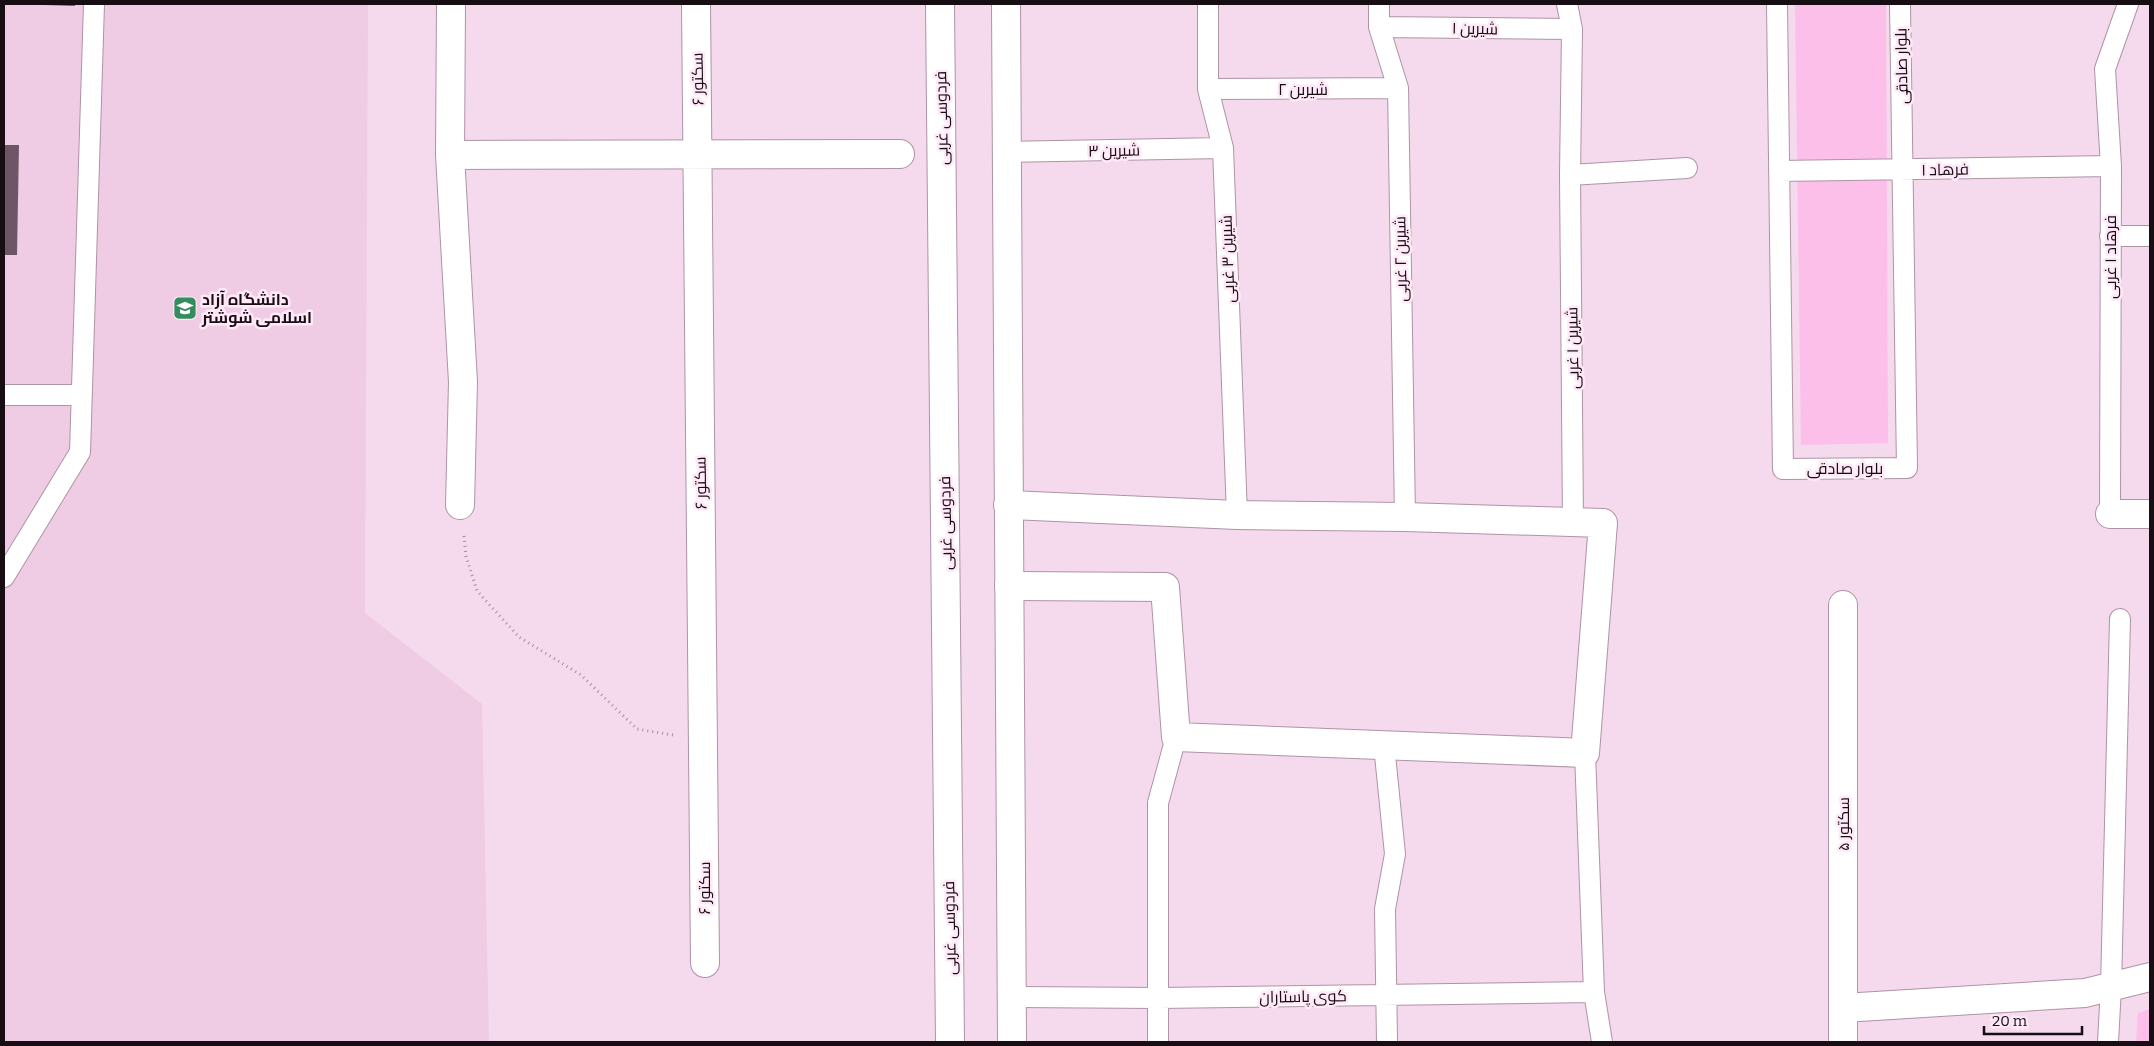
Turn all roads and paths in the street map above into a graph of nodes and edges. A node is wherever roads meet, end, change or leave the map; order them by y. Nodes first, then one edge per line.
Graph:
1 (94, 4) edge
2 (451, 4) edge
3 (696, 4) edge
4 (940, 4) edge
5 (1006, 4) edge
6 (1208, 4) edge
7 (1379, 4) edge
8 (1568, 4) edge
9 (1777, 4) edge
10 (1900, 4) edge
11 (2128, 4) edge
12 (1379, 27) junction
13 (1572, 29) junction
14 (1398, 88) junction
15 (1208, 89) junction
16 (1222, 148) junction
17 (1006, 152) junction
18 (698, 154) junction
19 (900, 154) dead end
20 (450, 155) junction
21 (2111, 166) junction
22 (1687, 168) dead end
23 (1902, 169) junction
24 (1779, 171) junction
25 (1570, 175) junction
26 (2110, 236) junction
27 (2150, 236) edge
28 (4, 395) edge
29 (82, 395) junction
30 (460, 505) joint
31 (1008, 505) junction
32 (2110, 514) joint
33 (2150, 514) edge
34 (1237, 516) junction
35 (1405, 517) junction
36 (1573, 522) junction
37 (4, 577) edge
38 (1009, 586) junction
39 (1843, 605) dead end
40 (2120, 619) dead end
41 (1176, 737) junction
42 (703, 740) junction
43 (1384, 745) junction
44 (1585, 753) junction
45 (704, 963) dead end
46 (2150, 977) edge
47 (2111, 987) junction
48 (1594, 992) junction
49 (1388, 995) junction
50 (1012, 997) junction
51 (1158, 998) junction
52 (1843, 1008) junction
53 (950, 1042) edge
54 (1012, 1042) edge
55 (1158, 1042) edge
56 (1387, 1042) edge
57 (1602, 1042) edge
58 (1843, 1042) edge
59 (2108, 1042) edge

1 - 29 lane
2 - 20 street
3 - 18 street, سکتور ۶
4 - 53 street, فردوسی غربی
5 - 17 street
6 - 15 lane, شیرین ۳ غربی
7 - 12 lane, شیرین ۲ غربی
8 - 13 lane, شیرین ۱ غربی
9 - 24 lane, بلوار صادقی
10 - 23 lane, بلوار صادقی
11 - 21 lane, فرهاد ۱ غربی
12 - 13 lane, شیرین ۱
12 - 14 lane, شیرین ۲ غربی
13 - 25 lane, شیرین ۱ غربی
14 - 15 lane, شیرین ۲
14 - 35 lane, شیرین ۲ غربی
15 - 16 lane, شیرین ۳ غربی
16 - 17 lane, شیرین ۳
16 - 34 lane, شیرین ۳ غربی
17 - 31 street
18 - 19 street
18 - 20 street
18 - 42 street, سکتور ۶
20 - 30 street
21 - 23 lane, فرهاد ۱
21 - 26 lane, فرهاد ۱ غربی
22 - 25 lane
23 - 24 lane, فرهاد ۱
23 - 24 lane, بلوار صادقی
25 - 36 lane, شیرین ۱ غربی
26 - 27 lane
26 - 32 lane, فرهاد ۱ غربی
28 - 29 lane
29 - 37 lane
30 - 42 path
31 - 34 street
31 - 38 street
32 - 33 street
34 - 35 street
35 - 36 street
36 - 44 street
38 - 41 street
38 - 50 street
39 - 52 street, سکتور ۵
40 - 47 lane
41 - 43 street
41 - 51 lane
42 - 45 street, سکتور ۶
43 - 44 street
43 - 49 lane
44 - 48 lane
46 - 47 street
47 - 52 street
47 - 59 lane
48 - 49 lane, کوی پاستاران
48 - 57 lane
49 - 51 lane, کوی پاستاران
49 - 56 lane
50 - 51 lane, کوی پاستاران
50 - 54 street
51 - 55 lane
52 - 58 street, سکتور ۵

